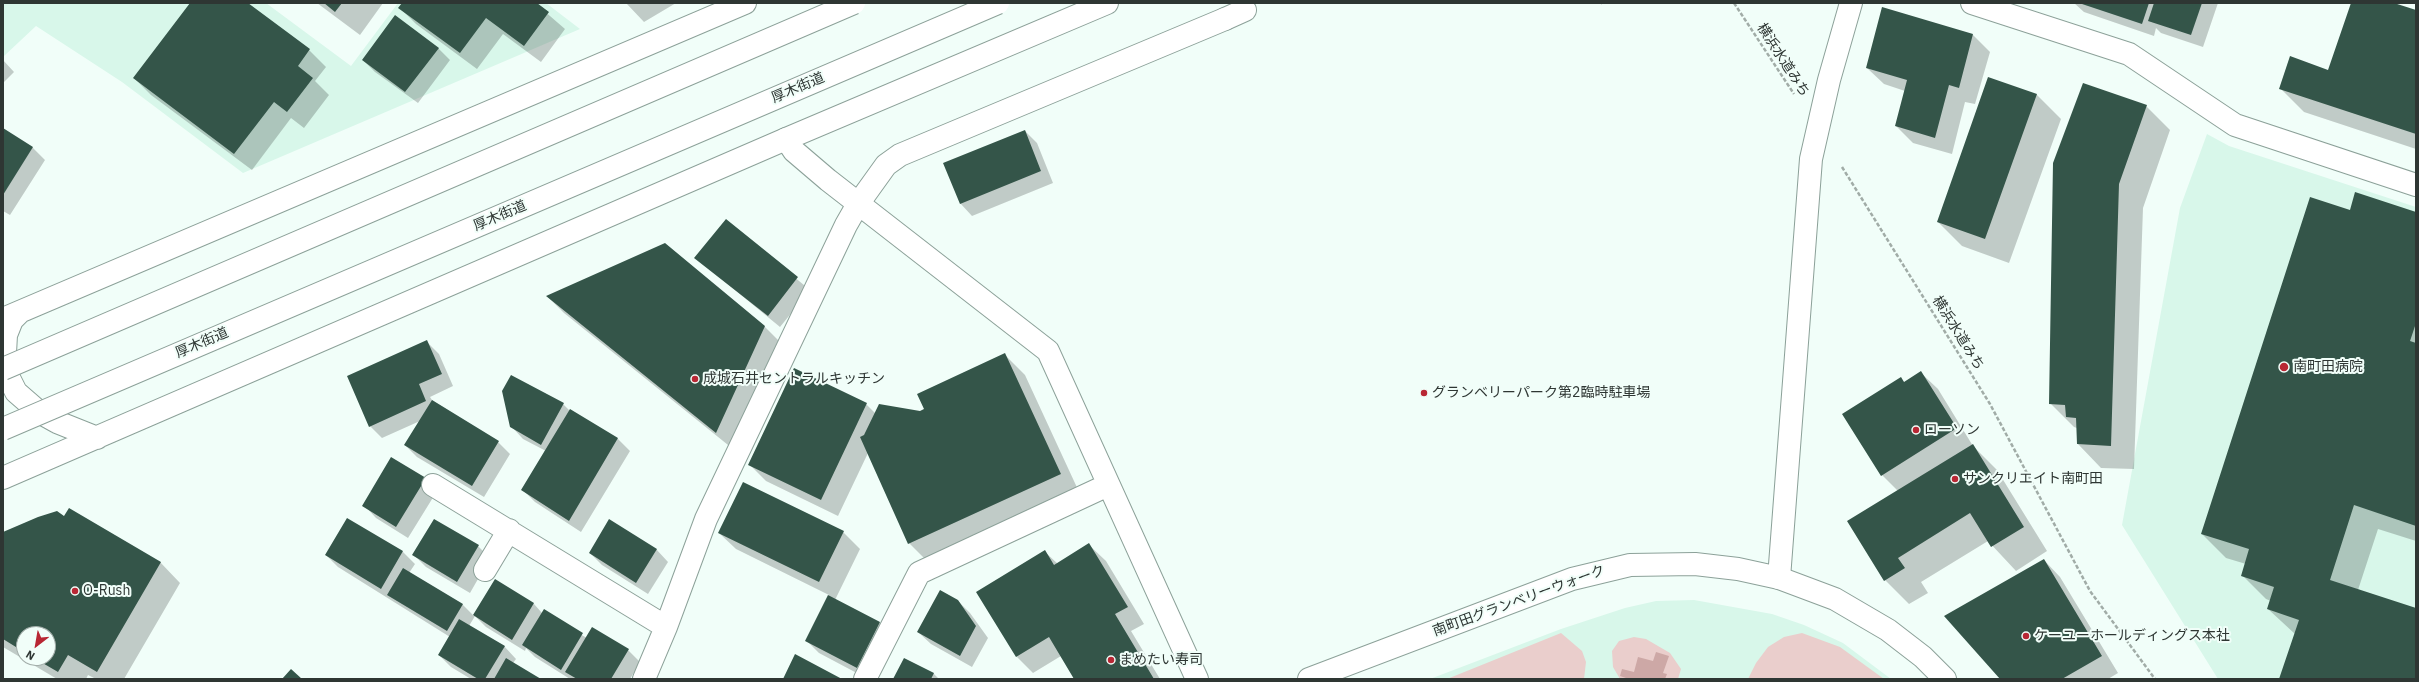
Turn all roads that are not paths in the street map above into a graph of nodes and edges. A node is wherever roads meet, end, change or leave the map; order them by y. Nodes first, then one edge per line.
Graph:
1 (745, 3) edge
2 (854, 3) edge
3 (998, 3) edge
4 (1106, 3) edge
5 (1851, 3) edge
6 (1972, 3) edge
7 (1237, 11) dead end
8 (786, 138) junction
9 (2416, 185) edge
10 (858, 204) junction
11 (12, 316) edge
12 (3, 369) edge
13 (3, 429) edge
14 (97, 438) junction
15 (3, 478) edge
16 (433, 485) dead end
17 (1108, 485) junction
18 (508, 530) junction
19 (485, 570) dead end
20 (1779, 578) junction
21 (666, 627) junction
22 (644, 679) edge
23 (865, 679) edge
24 (1197, 679) edge
25 (1309, 679) edge
26 (1945, 679) edge

1 - 11 main road
2 - 12 main road, bridge
3 - 13 main road, 厚木街道, bridge
4 - 8 main road
5 - 20 main road
6 - 9 main road
7 - 10 main road
8 - 10 main road
8 - 14 main road
10 - 17 main road
10 - 21 main road
11 - 14 main road
14 - 15 main road
16 - 18 main road
17 - 23 main road
17 - 24 main road
18 - 19 main road
18 - 21 main road
20 - 25 main road, 南町田グランベリーウォーク
20 - 26 main road, 南町田グランベリーウォーク
21 - 22 main road

